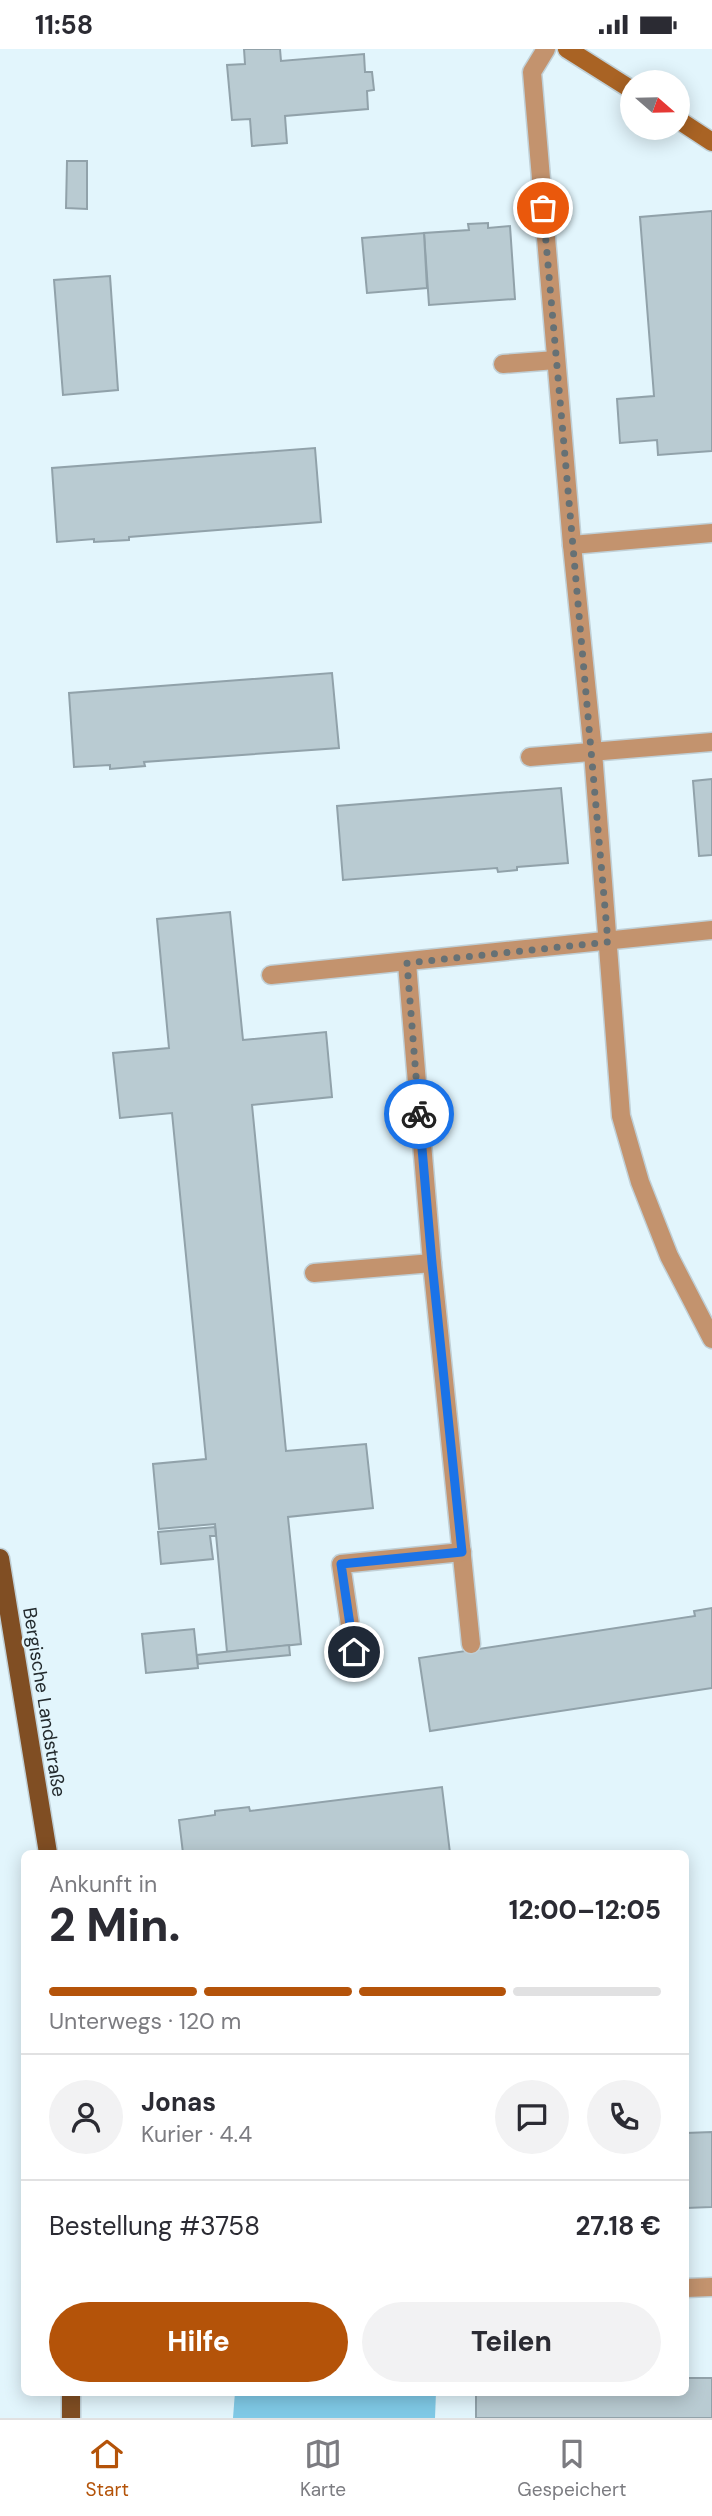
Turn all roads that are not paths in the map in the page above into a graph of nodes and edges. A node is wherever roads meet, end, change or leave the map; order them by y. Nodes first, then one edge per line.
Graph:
1 (546, 49) edge
2 (567, 49) edge
3 (620, 82) edge
4 (690, 128) edge
5 (712, 142) edge
6 (556, 360) junction
7 (503, 364) dead end
8 (712, 533) edge
9 (572, 545) junction
10 (712, 741) edge
11 (593, 752) junction
12 (530, 757) dead end
13 (712, 930) edge
14 (608, 942) junction
15 (407, 963) junction
16 (271, 975) dead end
17 (432, 1263) junction
18 (314, 1273) dead end
19 (712, 1339) edge
20 (462, 1552) junction
21 (0, 1558) edge
22 (471, 1644) dead end
23 (354, 1652) dead end
24 (48, 1850) edge
25 (712, 2287) edge
26 (689, 2288) edge
27 (71, 2396) edge
28 (71, 2418) edge

1 - 6 lane
2 - 3 street
4 - 5 street
6 - 7 lane
6 - 9 lane
8 - 9 lane
9 - 11 lane
10 - 11 lane
11 - 12 lane
11 - 14 lane
13 - 14 lane
14 - 15 lane
14 - 19 lane
15 - 16 lane
15 - 17 lane
17 - 18 lane
17 - 20 lane
20 - 22 lane
20 - 23 lane
21 - 24 main road, Bergische Landstraße
25 - 26 lane
27 - 28 main road

